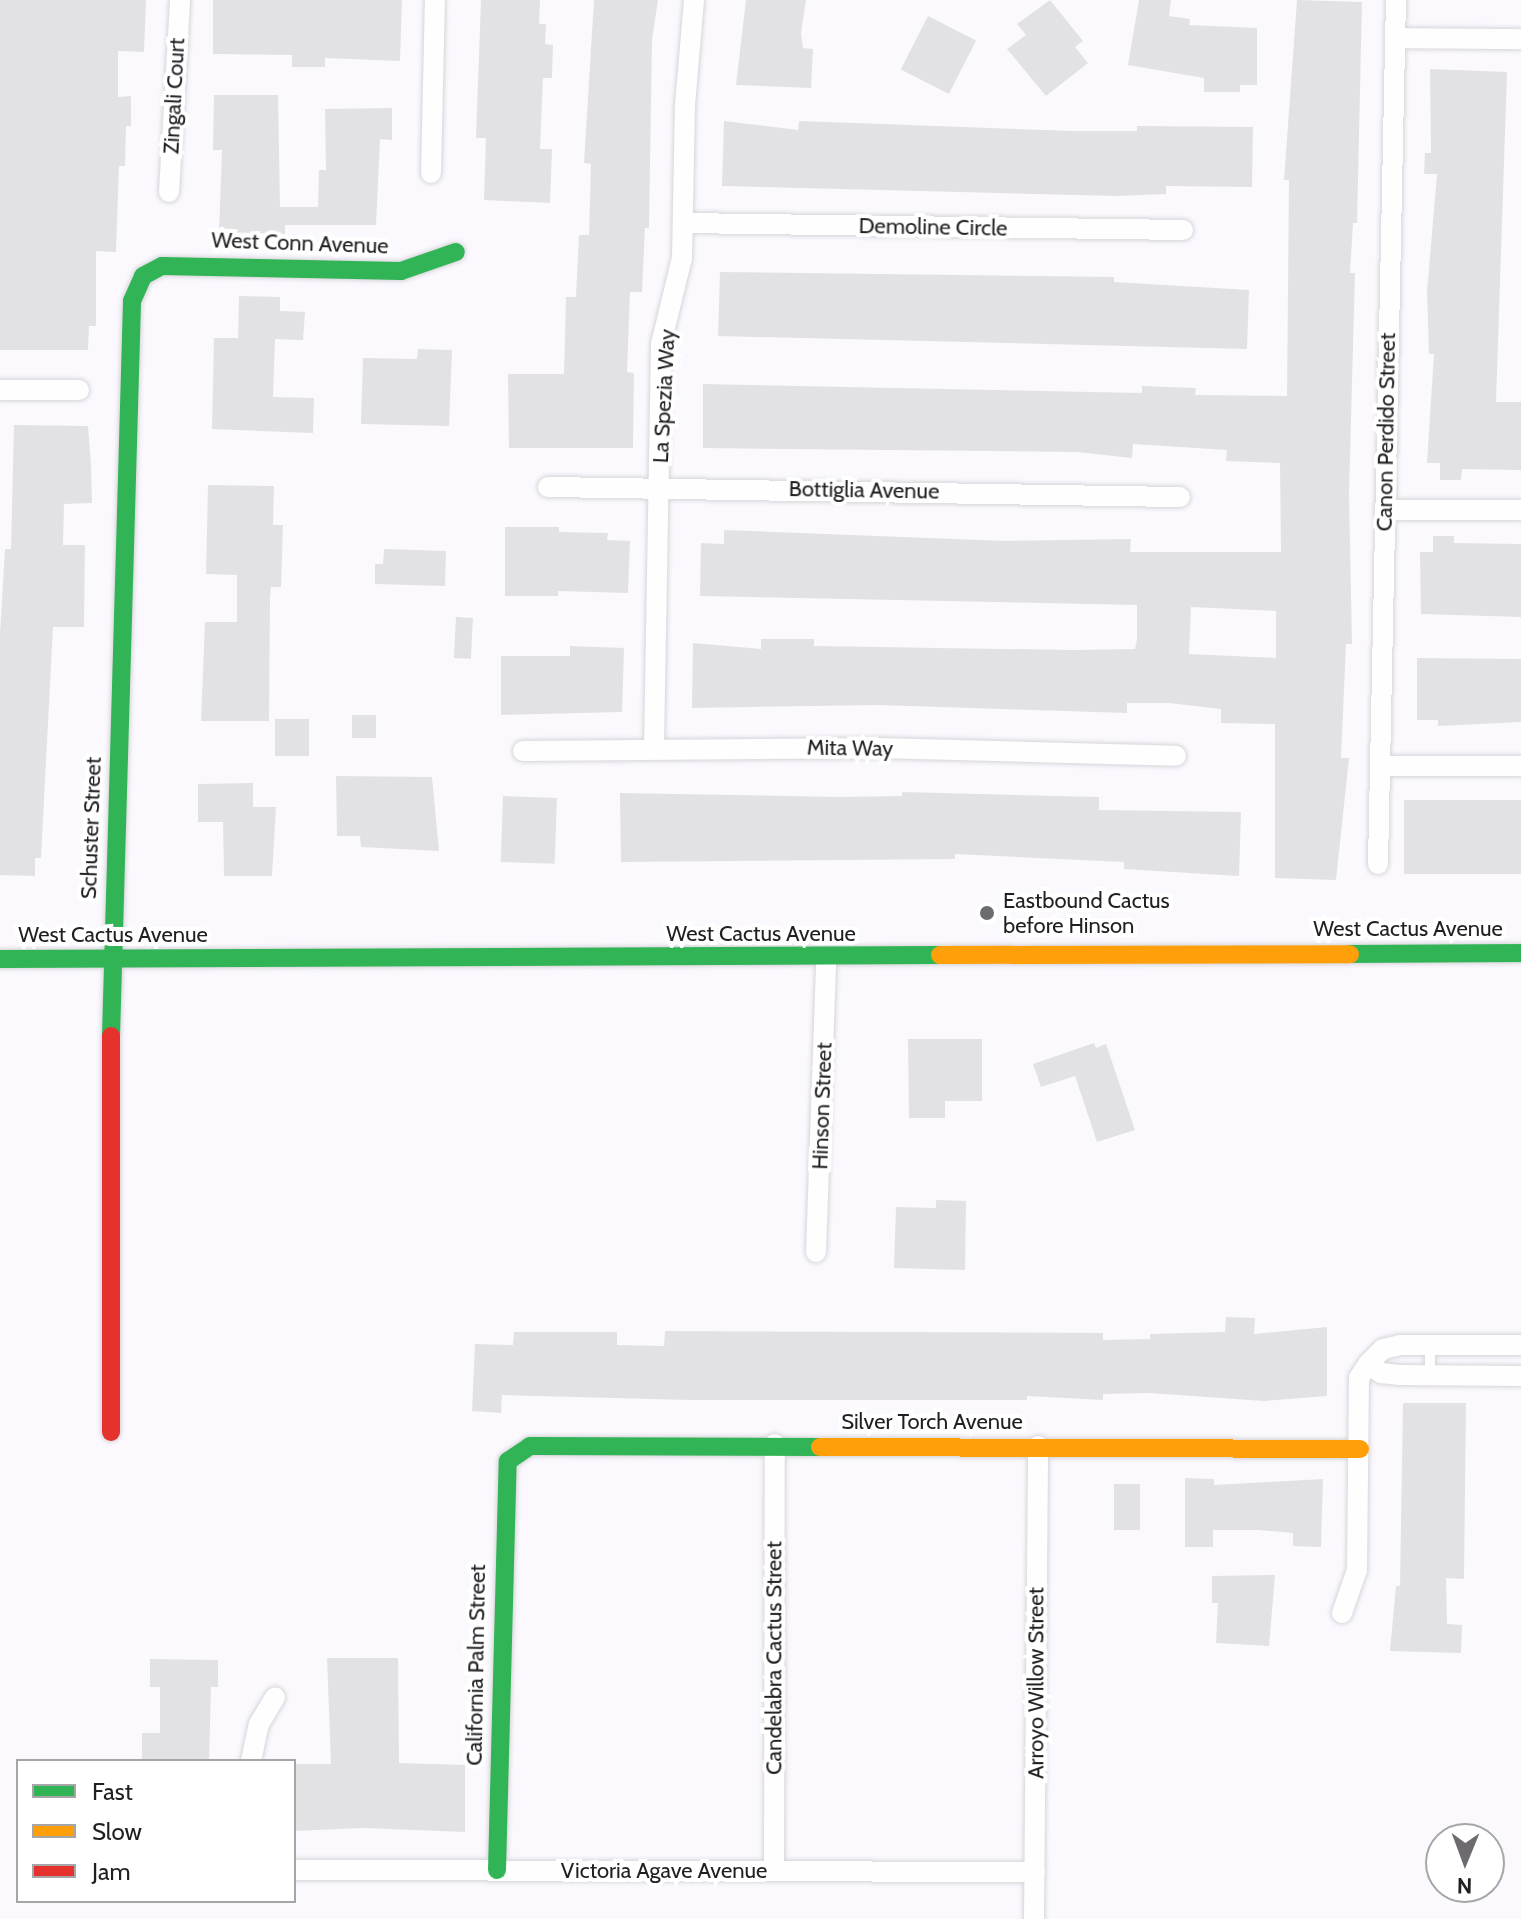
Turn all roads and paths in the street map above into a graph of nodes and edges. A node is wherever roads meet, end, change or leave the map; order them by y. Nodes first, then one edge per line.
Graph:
1 (180, 0) edge
2 (435, 0) edge
3 (694, 0) edge
4 (1396, 0) edge
5 (1395, 38) junction
6 (1521, 39) edge
7 (431, 173) dead end
8 (169, 192) dead end
9 (683, 223) junction
10 (1183, 230) dead end
11 (456, 252) dead end
12 (143, 276) joint
13 (0, 390) edge
14 (79, 390) dead end
15 (660, 485) junction
16 (548, 487) dead end
17 (1180, 497) dead end
18 (1385, 510) junction
19 (1521, 510) edge
20 (654, 747) junction
21 (523, 751) dead end
22 (1176, 756) dead end
23 (1380, 766) junction
24 (1521, 766) edge
25 (1378, 864) dead end
26 (1521, 953) edge
27 (111, 958) junction
28 (0, 959) edge
29 (826, 959) junction
30 (816, 1252) dead end
31 (1430, 1345) junction
32 (1521, 1345) edge
33 (1368, 1364) junction
34 (1430, 1375) junction
35 (1521, 1376) edge
36 (111, 1432) dead end
37 (775, 1444) junction
38 (1038, 1446) junction
39 (1360, 1449) junction
40 (508, 1461) joint
41 (1342, 1613) dead end
42 (275, 1697) dead end
43 (251, 1759) edge
44 (296, 1870) edge
45 (497, 1870) junction
46 (774, 1871) junction
47 (1035, 1872) junction
48 (1034, 1919) edge

1 - 8 street, Zingali Court
2 - 7 street
3 - 9 street, La Spezia Way
4 - 5 street, Canon Perdido Street
5 - 6 street
5 - 18 street, Canon Perdido Street
9 - 10 street, Demoline Circle
9 - 15 street, La Spezia Way
11 - 12 street, West Conn Avenue
12 - 27 street, Schuster Street
13 - 14 street
15 - 16 street, Bottiglia Avenue
15 - 17 street, Bottiglia Avenue
15 - 20 street, La Spezia Way
18 - 19 street
18 - 23 street, Canon Perdido Street
20 - 21 street, Mita Way
20 - 22 street, Mita Way
23 - 24 street
23 - 25 street, Canon Perdido Street
26 - 29 street, West Cactus Avenue
27 - 28 street, West Cactus Avenue
27 - 29 street, West Cactus Avenue
27 - 36 street, Schuster Street
29 - 30 street, Hinson Street
31 - 32 street
31 - 33 street
31 - 34 lane
33 - 34 street
33 - 39 street
34 - 35 street
37 - 38 street, Silver Torch Avenue
37 - 40 street, Silver Torch Avenue
37 - 46 street, Candelabra Cactus Street
38 - 39 street, Silver Torch Avenue
38 - 47 street, Arroyo Willow Street
39 - 41 street
40 - 45 street, California Palm Street
42 - 43 street
44 - 45 street, Victoria Agave Avenue
45 - 46 street, Victoria Agave Avenue
46 - 47 street, Victoria Agave Avenue
47 - 48 street, Arroyo Willow Street

